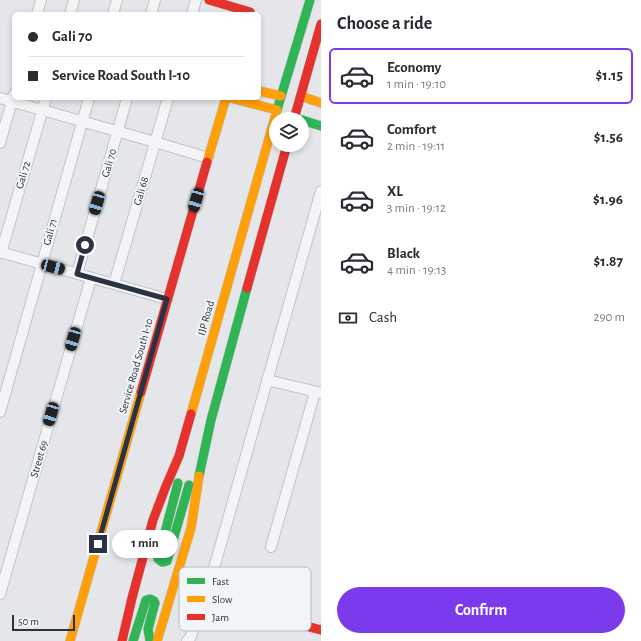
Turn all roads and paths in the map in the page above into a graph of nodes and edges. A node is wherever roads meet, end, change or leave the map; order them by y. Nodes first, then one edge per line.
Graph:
1 (41, 0) edge
2 (74, 0) edge
3 (117, 0) edge
4 (155, 0) edge
5 (196, 0) edge
6 (209, 0) edge
7 (310, 0) edge
8 (251, 10) edge
9 (38, 12) edge
10 (71, 12) edge
11 (114, 12) edge
12 (152, 12) edge
13 (193, 12) edge
14 (321, 24) edge
15 (261, 91) edge
16 (281, 96) junction
17 (301, 96) junction
18 (0, 98) edge
19 (12, 98) edge
20 (12, 100) edge
21 (18, 100) edge
22 (45, 100) edge
23 (88, 100) edge
24 (126, 100) edge
25 (167, 100) edge
26 (225, 100) edge
27 (239, 100) edge
28 (321, 103) edge
29 (42, 110) junction
30 (277, 110) junction
31 (299, 112) edge
32 (82, 121) junction
33 (309, 122) edge
34 (321, 126) edge
35 (118, 131) junction
36 (155, 142) junction
37 (0, 143) edge
38 (285, 152) edge
39 (208, 158) junction
40 (321, 191) edge
41 (1, 252) edge
42 (41, 264) junction
43 (77, 274) junction
44 (91, 278) junction
45 (114, 284) junction
46 (167, 299) junction
47 (267, 380) junction
48 (318, 393) edge
49 (0, 412) edge
50 (180, 456) junction
51 (201, 466) junction
52 (271, 547) dead end
53 (179, 567) edge
54 (214, 567) edge
55 (179, 568) edge
56 (0, 594) edge
57 (311, 627) edge
58 (321, 630) edge
59 (193, 631) edge
60 (70, 641) edge
61 (122, 641) edge
62 (134, 641) edge
63 (150, 641) edge
64 (157, 641) edge
65 (187, 641) edge

1 - 9 street
2 - 10 street
3 - 11 street
4 - 12 street
5 - 13 street
6 - 8 main road
7 - 16 main road, IJP Road
14 - 17 main road
15 - 16 main road
16 - 30 main road, IJP Road
17 - 28 main road
17 - 31 main road
18 - 19 street
20 - 37 street
21 - 29 street
22 - 29 street, Gali 72
23 - 32 street, Gali 71
24 - 35 street, Gali 70
25 - 36 street, Gali 68
26 - 39 main road, Service Road South I-10
27 - 30 main road
29 - 32 street
29 - 41 street, Gali 72
30 - 50 main road, IJP Road
32 - 35 street
32 - 42 street, Gali 71
33 - 34 main road
35 - 36 street
35 - 43 street, Gali 70
36 - 39 street
36 - 45 street, Gali 68
38 - 51 main road
39 - 46 main road, Service Road South I-10
40 - 47 street
41 - 42 street
42 - 43 street
42 - 49 street, Gali 71
43 - 44 street
44 - 45 street
44 - 56 street, Street 69
45 - 46 street
46 - 60 main road, Service Road South I-10
47 - 48 street
47 - 54 street
48 - 52 street
50 - 51 main road
50 - 61 main road, IJP Road
51 - 53 main road
55 - 64 main road
57 - 58 main road
59 - 65 street
62 - 63 main road

